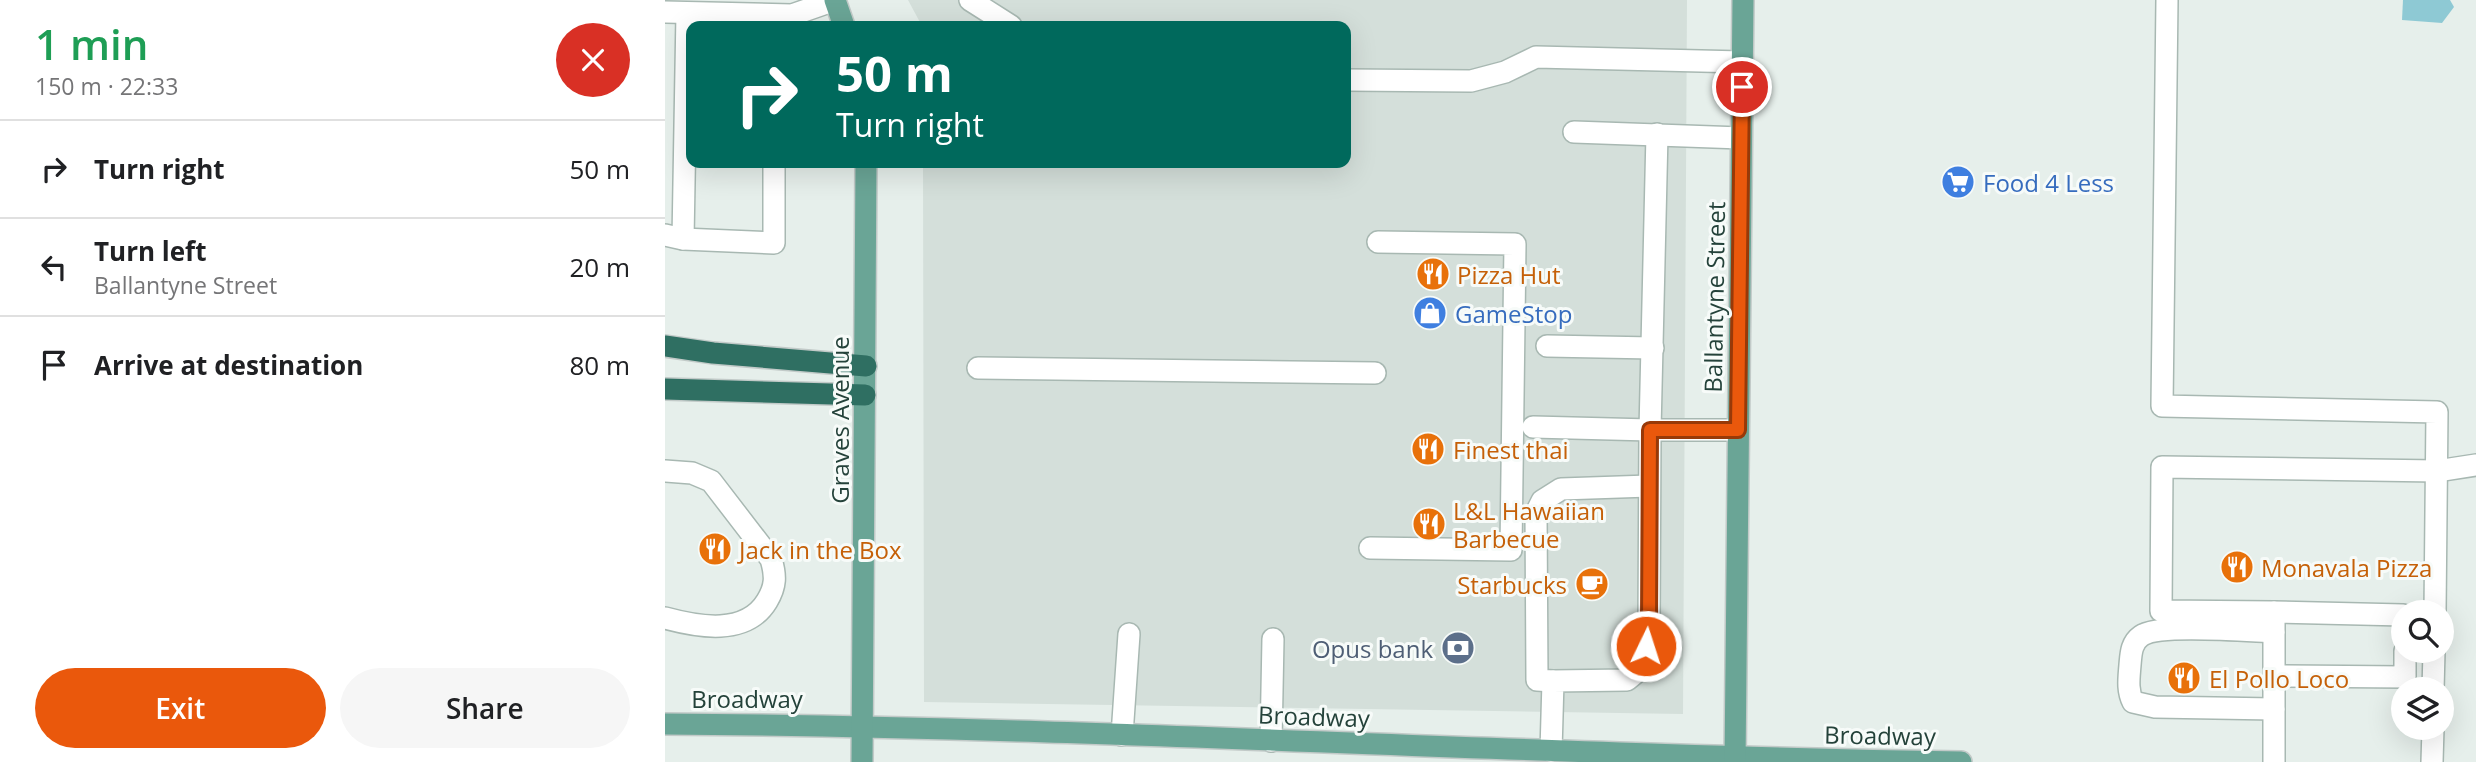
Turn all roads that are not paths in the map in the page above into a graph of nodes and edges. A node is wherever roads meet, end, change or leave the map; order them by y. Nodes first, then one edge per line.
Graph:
1 (835, 0) edge
2 (970, 0) edge
3 (1743, 0) edge
4 (2167, 0) edge
5 (665, 12) edge
6 (687, 13) junction
7 (775, 20) edge
8 (687, 21) edge
9 (842, 21) edge
10 (1003, 21) edge
11 (686, 30) edge
12 (1742, 62) junction
13 (1351, 80) edge
14 (1574, 132) dead end
15 (1657, 134) junction
16 (1741, 138) junction
17 (774, 168) edge
18 (866, 168) edge
19 (674, 237) edge
20 (1378, 242) dead end
21 (665, 346) edge
22 (1547, 346) dead end
23 (1653, 348) junction
24 (866, 366) junction
25 (978, 368) dead end
26 (1375, 373) dead end
27 (665, 389) edge
28 (865, 395) junction
29 (1533, 427) dead end
30 (1650, 430) junction
31 (1738, 430) junction
32 (2476, 465) edge
33 (665, 471) edge
34 (2437, 471) junction
35 (1649, 486) junction
36 (1370, 548) dead end
37 (2435, 600) edge
38 (2391, 616) edge
39 (665, 618) edge
40 (2274, 622) junction
41 (1129, 634) dead end
42 (1273, 639) dead end
43 (2405, 663) edge
44 (2274, 676) junction
45 (1553, 681) junction
46 (2274, 709) junction
47 (665, 724) edge
48 (863, 726) junction
49 (1122, 735) junction
50 (2433, 740) edge
51 (1271, 741) junction
52 (1551, 751) junction
53 (1735, 760) edge
54 (862, 762) edge
55 (1961, 762) edge
56 (2274, 762) edge
57 (2433, 762) edge

1 - 7 street
1 - 9 main road
2 - 10 street
3 - 12 main road, Ballantyne Street
4 - 34 street
5 - 6 street
6 - 7 street
6 - 8 street
11 - 19 street
12 - 13 street
12 - 16 main road, Ballantyne Street
14 - 15 street
15 - 16 street
15 - 23 street
16 - 31 main road, Ballantyne Street
17 - 19 street
18 - 24 main road, Graves Avenue
20 - 36 street
21 - 24 highway
22 - 23 street
23 - 30 street
24 - 28 main road, Graves Avenue
25 - 26 street
27 - 28 highway
28 - 48 main road, Graves Avenue
29 - 30 street
30 - 31 street
30 - 35 street
31 - 53 main road, Ballantyne Street
32 - 34 street
33 - 39 street
34 - 37 street
34 - 40 street
35 - 45 street
35 - 45 street
38 - 40 street
40 - 44 street
40 - 46 street
41 - 49 street
42 - 51 street
43 - 44 street
44 - 46 street
45 - 52 street
46 - 56 street
47 - 48 main road, Broadway
48 - 49 main road, Broadway
48 - 54 main road, Graves Avenue
49 - 51 main road, Broadway
50 - 57 street
51 - 52 main road, Broadway
52 - 53 main road, Broadway
53 - 55 main road, Broadway

